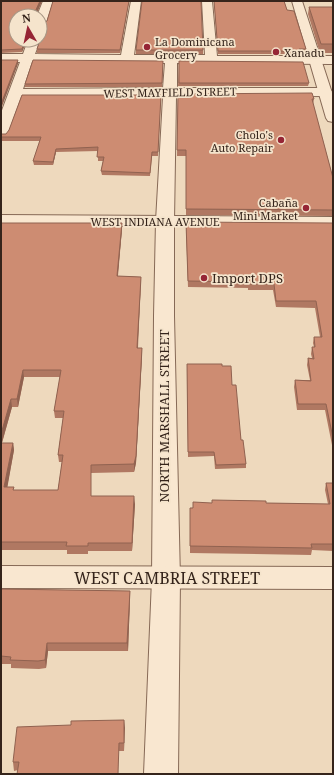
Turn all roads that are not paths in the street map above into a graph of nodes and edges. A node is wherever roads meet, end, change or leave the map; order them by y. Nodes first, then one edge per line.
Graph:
1 (136, 1) edge
2 (207, 1) edge
3 (297, 1) edge
4 (31, 48) edge
5 (1, 58) edge
6 (27, 58) junction
7 (127, 59) junction
8 (171, 59) junction
9 (211, 59) junction
10 (314, 60) junction
11 (333, 60) edge
12 (16, 92) junction
13 (171, 92) junction
14 (325, 92) junction
15 (333, 118) edge
16 (1, 134) edge
17 (1, 220) edge
18 (165, 221) junction
19 (333, 222) edge
20 (1, 577) edge
21 (333, 578) edge
22 (166, 579) junction
23 (161, 774) edge

1 - 7 street
2 - 9 street
3 - 10 street
4 - 6 street
5 - 6 street
6 - 7 street
6 - 12 street
7 - 8 street
8 - 9 street
8 - 13 street, NORTH MARSHALL STREET
9 - 10 street
10 - 11 street
10 - 14 street
12 - 13 street, WEST MAYFIELD STREET
12 - 16 street
13 - 14 street, WEST MAYFIELD STREET
13 - 18 street, NORTH MARSHALL STREET
14 - 15 street
17 - 18 street, WEST INDIANA AVENUE
18 - 19 street, WEST INDIANA AVENUE
18 - 22 street, NORTH MARSHALL STREET
20 - 22 street, WEST CAMBRIA STREET
21 - 22 street, WEST CAMBRIA STREET
22 - 23 street, NORTH MARSHALL STREET

